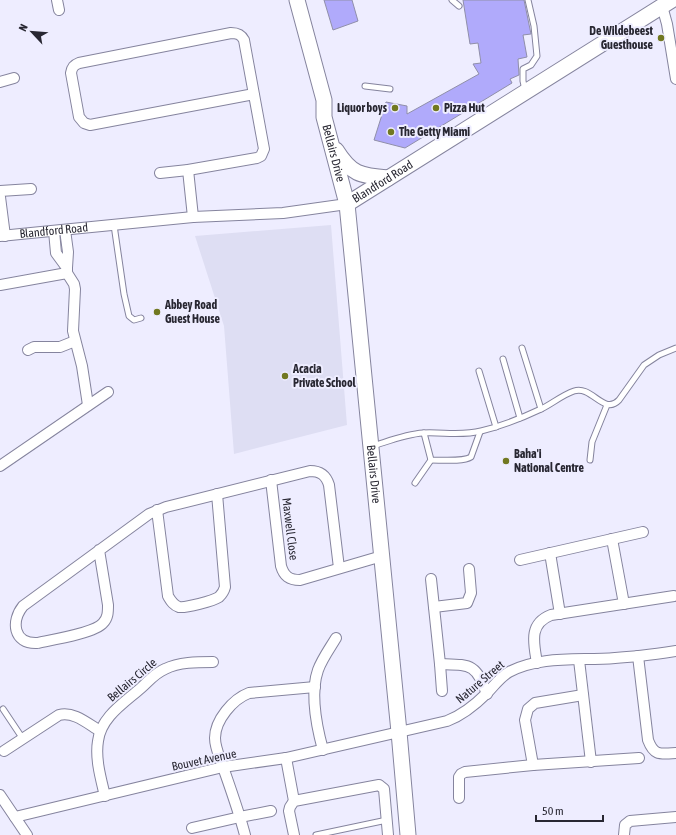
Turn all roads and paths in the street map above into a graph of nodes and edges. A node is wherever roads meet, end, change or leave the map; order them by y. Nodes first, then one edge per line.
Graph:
1 (288, 0) edge
2 (298, 0) edge
3 (452, 0) edge
4 (528, 0) edge
5 (671, 2) edge
6 (459, 6) dead end
7 (14, 78) dead end
8 (676, 79) edge
9 (0, 82) edge
10 (365, 86) dead end
11 (390, 89) dead end
12 (526, 91) junction
13 (254, 94) junction
14 (324, 117) junction
15 (330, 141) junction
16 (188, 170) junction
17 (160, 173) dead end
18 (388, 178) junction
19 (31, 189) dead end
20 (0, 191) edge
21 (0, 197) edge
22 (347, 204) junction
23 (193, 217) junction
24 (114, 225) junction
25 (65, 230) junction
26 (54, 231) junction
27 (3, 236) edge
28 (67, 270) junction
29 (0, 285) edge
30 (141, 318) dead end
31 (75, 341) junction
32 (522, 348) dead end
33 (676, 348) edge
34 (28, 350) dead end
35 (503, 359) dead end
36 (479, 371) dead end
37 (108, 392) dead end
38 (607, 405) junction
39 (88, 406) junction
40 (541, 409) junction
41 (520, 418) junction
42 (496, 427) junction
43 (480, 432) junction
44 (424, 433) junction
45 (370, 447) junction
46 (432, 460) junction
47 (590, 460) dead end
48 (0, 466) edge
49 (271, 480) junction
50 (415, 483) dead end
51 (217, 494) junction
52 (157, 510) junction
53 (643, 532) dead end
54 (612, 539) junction
55 (99, 550) junction
56 (550, 553) junction
57 (382, 556) junction
58 (520, 560) dead end
59 (338, 568) junction
60 (469, 569) dead end
61 (431, 578) dead end
62 (674, 596) dead end
63 (624, 604) junction
64 (434, 607) junction
65 (560, 614) junction
66 (336, 638) dead end
67 (676, 651) edge
68 (638, 656) junction
69 (579, 660) junction
70 (213, 662) dead end
71 (537, 663) junction
72 (440, 664) junction
73 (315, 687) junction
74 (442, 691) dead end
75 (487, 694) junction
76 (583, 695) junction
77 (3, 709) dead end
78 (100, 732) junction
79 (399, 732) junction
80 (23, 739) junction
81 (323, 750) junction
82 (4, 751) dead end
83 (676, 753) edge
84 (286, 758) junction
85 (640, 758) dead end
86 (591, 762) junction
87 (533, 765) junction
88 (223, 767) junction
89 (0, 795) edge
90 (105, 796) junction
91 (459, 798) dead end
92 (294, 801) junction
93 (271, 811) dead end
94 (15, 817) junction
95 (240, 817) junction
96 (676, 817) edge
97 (387, 820) junction
98 (192, 828) dead end
99 (27, 835) edge
100 (245, 835) edge
101 (294, 835) edge
102 (316, 835) edge
103 (388, 835) edge
104 (408, 835) edge
105 (624, 835) edge

1 - 14 street, Bellairs Drive
2 - 14 street, Bellairs Drive
3 - 6 lane
4 - 12 lane
5 - 8 street
5 - 12 street, Blandford Road
7 - 9 street
10 - 11 lane
12 - 18 street, Blandford Road
13 - 13 street
13 - 16 street
14 - 15 street, Bellairs Drive
15 - 18 street
15 - 22 street, Bellairs Drive
16 - 17 street
16 - 23 street
18 - 22 street, Blandford Road
19 - 20 street
21 - 27 street
22 - 23 street, Blandford Road
22 - 45 street, Bellairs Drive
23 - 24 street, Blandford Road
24 - 25 street, Blandford Road
24 - 30 lane
25 - 26 street, Blandford Road
25 - 28 street
26 - 27 street, Blandford Road
26 - 28 street
28 - 29 street
28 - 31 street
31 - 34 street
31 - 39 street
32 - 40 lane
33 - 38 lane
35 - 41 lane
36 - 42 lane
37 - 39 street
38 - 40 lane
38 - 47 lane
39 - 48 street
40 - 41 lane
41 - 42 lane
42 - 43 lane
43 - 44 lane
43 - 46 lane
44 - 45 lane
44 - 46 lane
45 - 57 street, Bellairs Drive
46 - 50 lane
49 - 51 street
49 - 59 street
49 - 59 street, Maxwell Close
51 - 52 street
51 - 52 street
52 - 55 street
53 - 54 street
54 - 56 street
54 - 63 street
55 - 55 street
56 - 58 street
56 - 65 street
57 - 59 street, Maxwell Close
57 - 79 street, Bellairs Drive
60 - 64 street
61 - 64 street
62 - 63 street
63 - 65 street
64 - 72 street
65 - 71 street
66 - 73 street
67 - 68 street, Nature Street
68 - 69 street, Nature Street
68 - 83 street
69 - 71 street, Nature Street
69 - 76 street
70 - 78 street, Bellairs Circle
71 - 75 street, Nature Street
72 - 74 street
72 - 75 street
73 - 81 street
73 - 88 street
75 - 79 street, Nature Street
76 - 86 street
76 - 87 street
77 - 80 lane
78 - 80 street
78 - 90 street, Bellairs Circle
79 - 81 street, Bouvet Avenue
79 - 104 street, Bellairs Drive
80 - 82 street
81 - 84 street, Bouvet Avenue
84 - 88 street, Bouvet Avenue
84 - 92 street
85 - 86 street
86 - 87 street
87 - 91 street
88 - 90 street, Bouvet Avenue
88 - 95 street
89 - 94 street
90 - 94 street, Bouvet Avenue
92 - 97 street
92 - 101 street
93 - 95 street
94 - 99 street
95 - 98 street
95 - 100 street
96 - 105 street
97 - 102 lane
97 - 103 street

